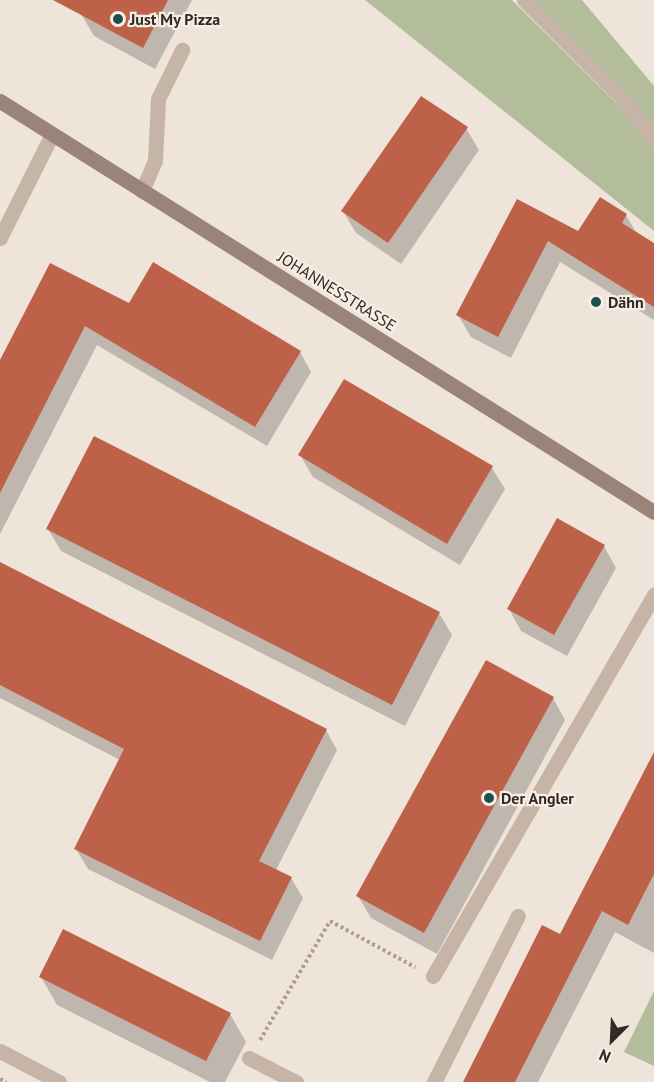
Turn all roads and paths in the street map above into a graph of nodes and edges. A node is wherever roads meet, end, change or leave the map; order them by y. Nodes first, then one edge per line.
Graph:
1 (524, 0) edge
2 (182, 50) dead end
3 (0, 101) edge
4 (52, 134) junction
5 (654, 141) edge
6 (142, 191) junction
7 (0, 238) edge
8 (654, 512) edge
9 (654, 594) edge
10 (518, 916) dead end
11 (433, 976) joint
12 (0, 1051) edge
13 (249, 1058) joint
14 (0, 1079) edge
15 (6, 1082) edge
16 (59, 1082) edge
17 (296, 1082) edge
18 (434, 1082) edge

1 - 5 street
2 - 6 street
3 - 4 main road, JOHANNESSTRASSE
4 - 6 main road, JOHANNESSTRASSE
4 - 7 street
6 - 8 main road, JOHANNESSTRASSE
9 - 11 street
10 - 18 street
11 - 13 path
12 - 16 street
13 - 17 street
14 - 15 path

